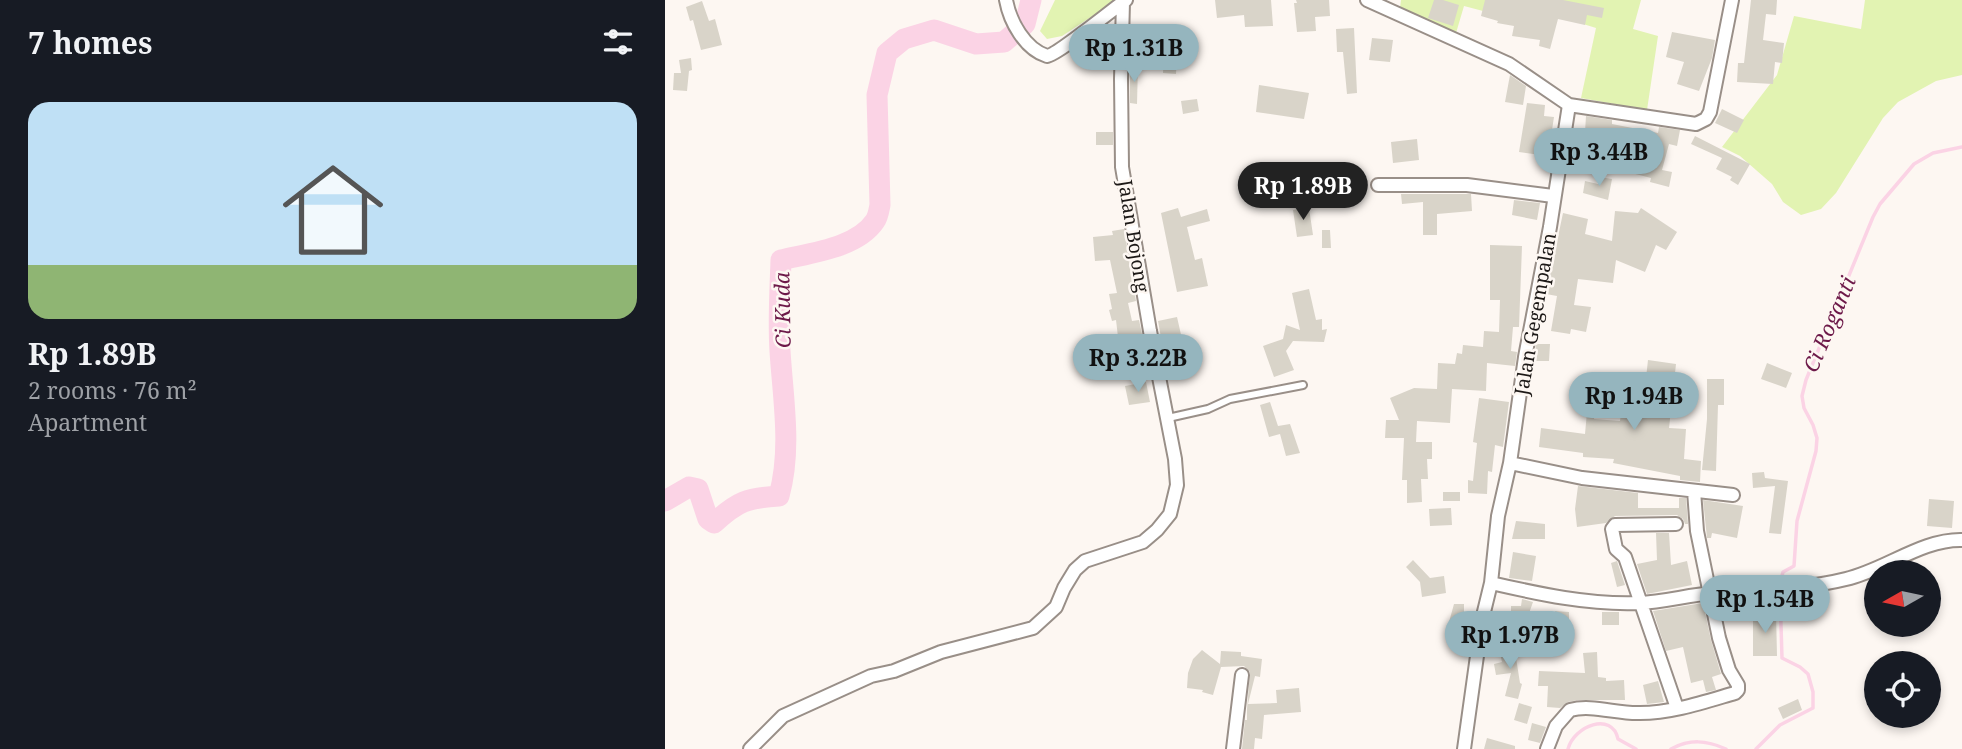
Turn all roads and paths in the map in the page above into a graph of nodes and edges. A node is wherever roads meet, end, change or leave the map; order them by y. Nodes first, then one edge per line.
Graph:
1 (1006, 0) edge
2 (1367, 0) edge
3 (1732, 0) edge
4 (1124, 1) edge
5 (1569, 105) junction
6 (1378, 185) dead end
7 (1553, 196) junction
8 (1303, 385) dead end
9 (1168, 418) junction
10 (1510, 463) junction
11 (1694, 491) junction
12 (1733, 495) dead end
13 (1676, 524) dead end
14 (1962, 540) edge
15 (1491, 583) junction
16 (1711, 593) junction
17 (1641, 603) junction
18 (1242, 675) dead end
19 (1677, 708) junction
20 (750, 749) edge
21 (1233, 749) edge
22 (1464, 749) edge
23 (1547, 749) edge

1 - 4 street
2 - 5 street
3 - 5 street
4 - 9 street, Jalan Bojong
5 - 7 street, Jalan Gegempalan
6 - 7 street
7 - 10 street, Jalan Gegempalan
8 - 9 lane
9 - 20 street, Jalan Bojong
10 - 11 street
10 - 15 street, Jalan Gegempalan
11 - 12 street
11 - 16 street
13 - 17 street
14 - 16 street
15 - 17 street
15 - 22 street, Jalan Gegempalan
16 - 17 street
16 - 19 street
17 - 19 street
18 - 21 street
19 - 23 street

